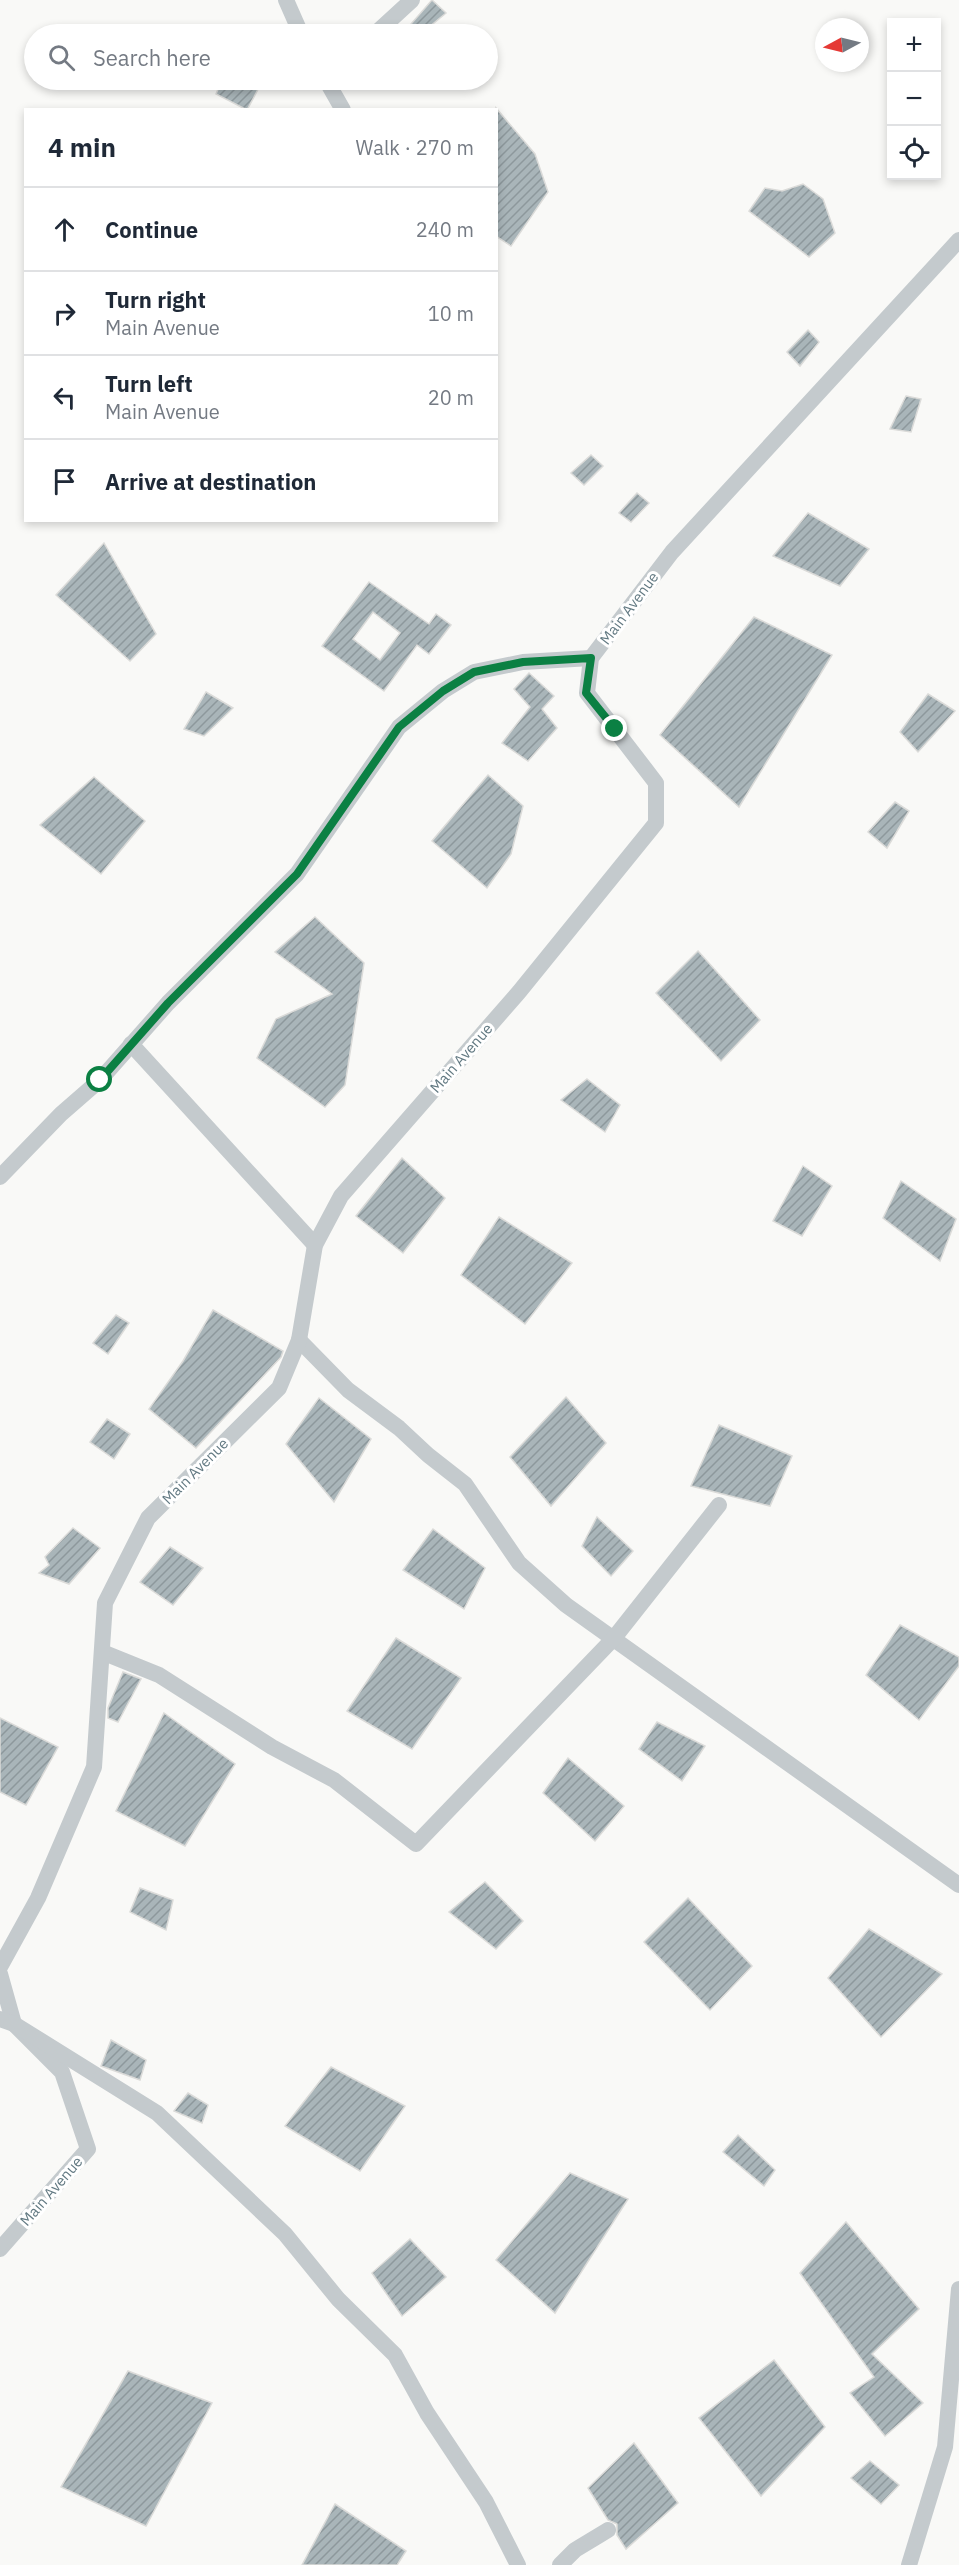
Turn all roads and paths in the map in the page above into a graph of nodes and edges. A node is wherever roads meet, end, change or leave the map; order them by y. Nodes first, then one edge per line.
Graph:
1 (286, 0) edge
2 (412, 0) edge
3 (297, 24) edge
4 (386, 24) edge
5 (332, 90) edge
6 (342, 108) edge
7 (959, 240) edge
8 (591, 658) junction
9 (131, 1044) junction
10 (0, 1177) edge
11 (315, 1245) junction
12 (299, 1340) junction
13 (718, 1504) dead end
14 (614, 1638) junction
15 (102, 1652) junction
16 (959, 1886) edge
17 (0, 1967) edge
18 (0, 1974) edge
19 (7, 2021) edge
20 (0, 2248) edge
21 (959, 2289) edge
22 (608, 2530) dead end
23 (518, 2565) edge
24 (560, 2565) edge
25 (909, 2565) edge

1 - 3 street
2 - 4 street
5 - 6 street
7 - 8 street, Main Avenue
8 - 9 street
8 - 11 street, Main Avenue
9 - 10 street
9 - 11 street
11 - 12 street, Main Avenue
12 - 14 street
12 - 15 street, Main Avenue
13 - 14 street
14 - 15 street
14 - 16 street
15 - 17 street, Main Avenue
18 - 19 street, Main Avenue
19 - 20 street, Main Avenue
19 - 23 street
21 - 25 street
22 - 24 street

